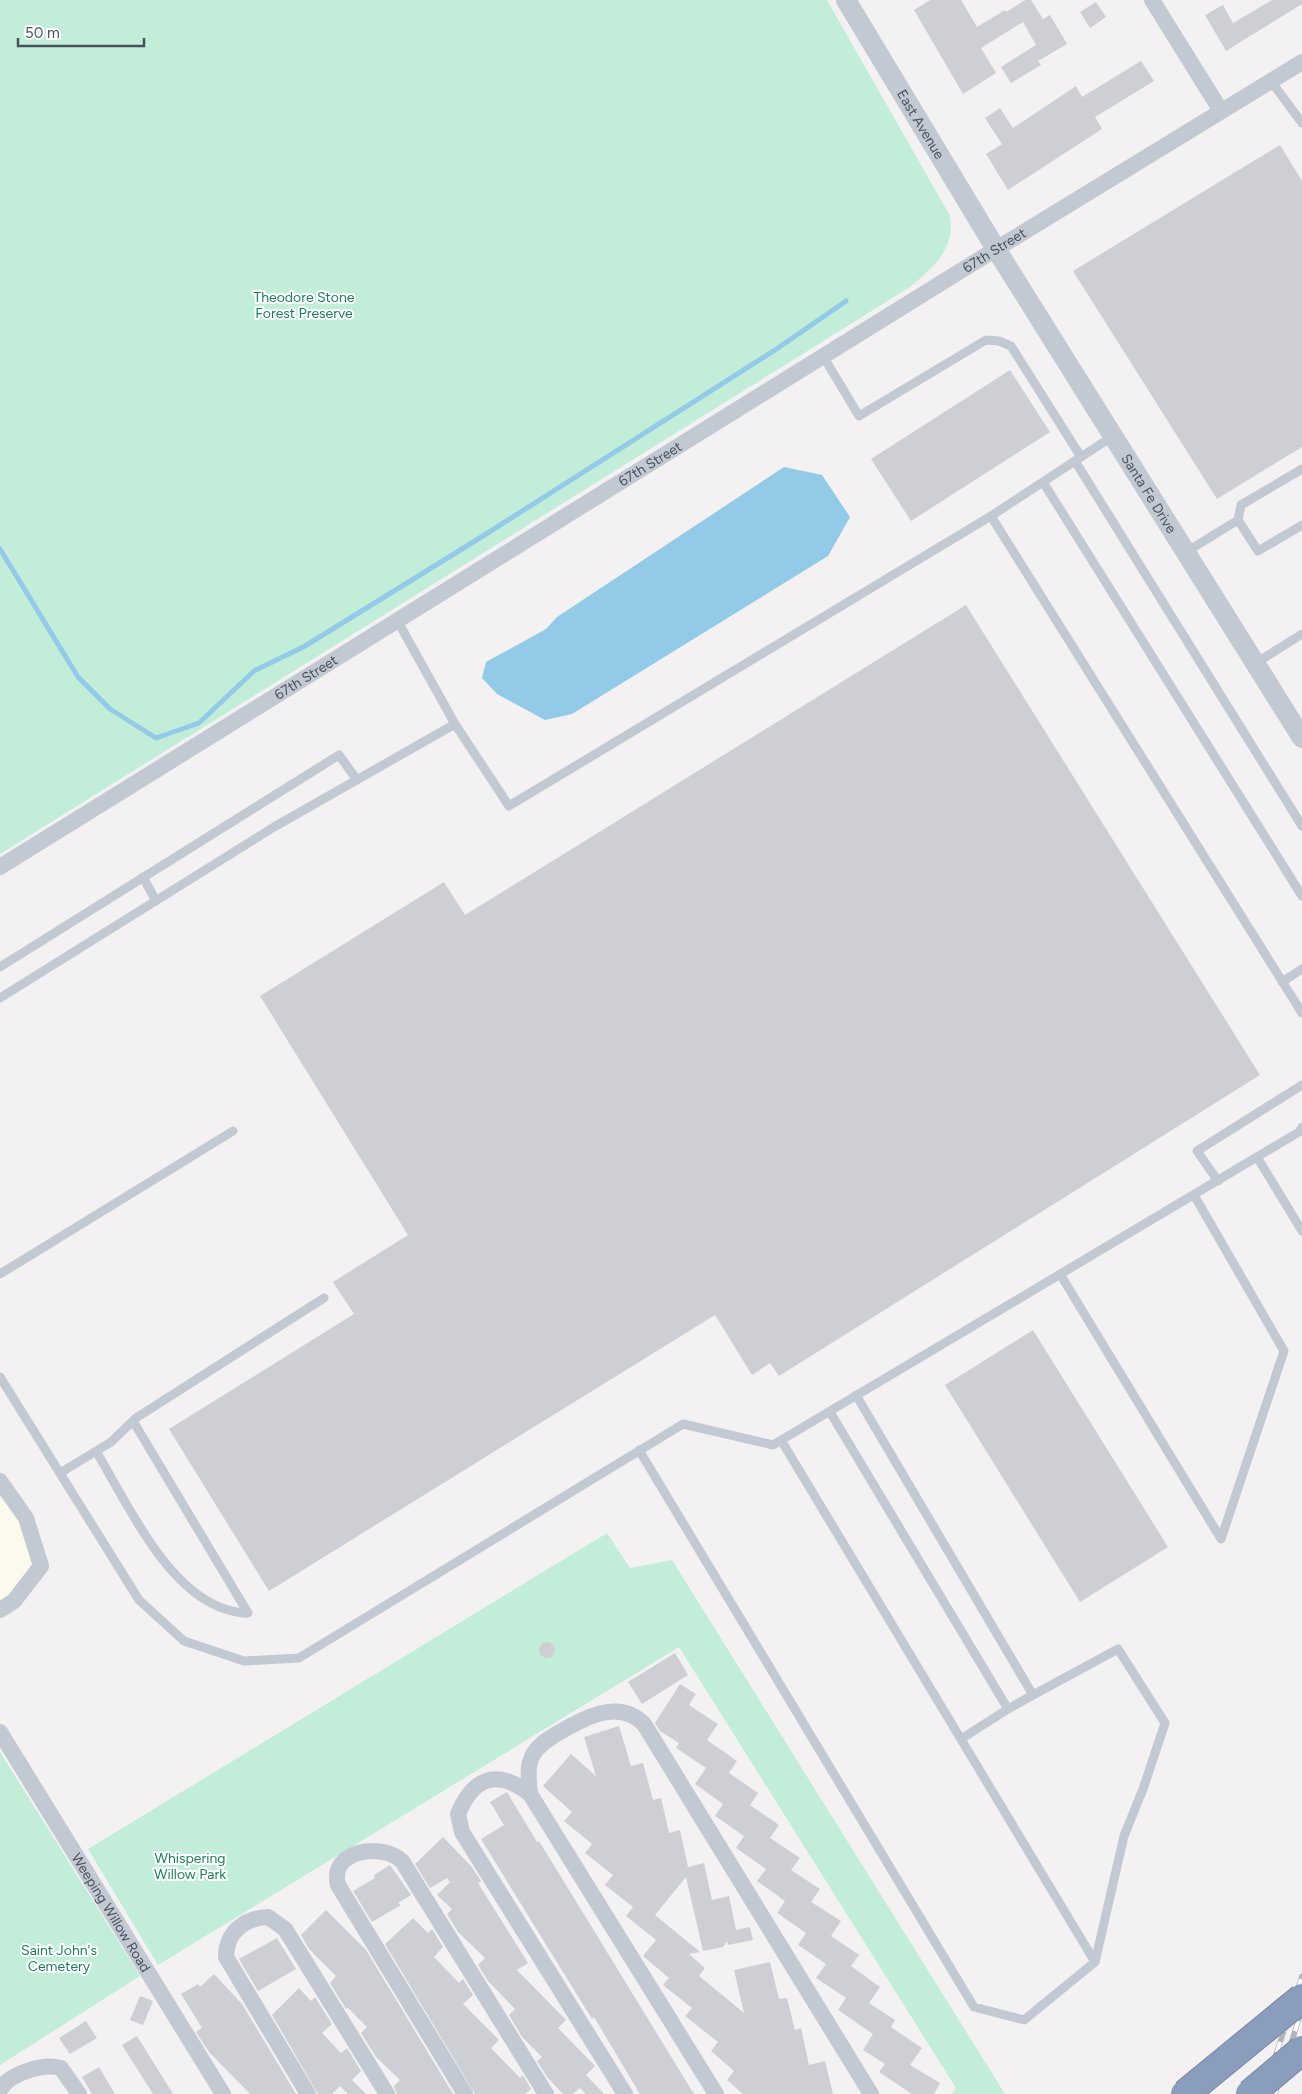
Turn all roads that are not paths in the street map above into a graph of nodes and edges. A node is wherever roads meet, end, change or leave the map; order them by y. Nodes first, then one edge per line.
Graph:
1 (846, 0) edge
2 (1152, 0) edge
3 (1302, 62) edge
4 (1271, 81) junction
5 (1221, 111) junction
6 (1302, 123) edge
7 (996, 248) junction
8 (823, 356) junction
9 (1113, 436) junction
10 (1078, 459) junction
11 (1302, 469) edge
12 (1043, 482) junction
13 (991, 516) junction
14 (1238, 520) junction
15 (1302, 525) edge
16 (1186, 552) junction
17 (397, 620) junction
18 (1302, 634) edge
19 (1255, 664) junction
20 (455, 724) junction
21 (1302, 738) edge
22 (356, 780) junction
23 (1302, 826) edge
24 (0, 867) edge
25 (143, 877) junction
26 (1302, 896) edge
27 (156, 901) junction
28 (0, 967) edge
29 (1302, 969) edge
30 (1282, 982) junction
31 (0, 998) edge
32 (1299, 1001) edge
33 (1302, 1013) edge
34 (1302, 1085) edge
35 (1302, 1127) edge
36 (233, 1132) dead end
37 (1257, 1158) junction
38 (1218, 1181) junction
39 (1194, 1195) junction
40 (1302, 1231) edge
41 (0, 1274) edge
42 (1060, 1274) junction
43 (324, 1298) dead end
44 (0, 1377) edge
45 (856, 1395) junction
46 (830, 1412) junction
47 (133, 1421) junction
48 (781, 1440) junction
49 (640, 1450) junction
50 (96, 1451) junction
51 (60, 1473) junction
52 (0, 1482) edge
53 (0, 1610) edge
54 (1033, 1694) junction
55 (1008, 1709) junction
56 (0, 1732) edge
57 (961, 1739) junction
58 (530, 1794) junction
59 (1095, 1962) junction
60 (1302, 1998) edge
61 (1302, 2050) edge
62 (0, 2090) edge
63 (79, 2094) edge
64 (223, 2094) edge
65 (308, 2094) edge
66 (387, 2094) edge
67 (465, 2094) edge
68 (546, 2094) edge
69 (625, 2094) edge
70 (716, 2094) edge
71 (871, 2094) edge
72 (1185, 2094) edge
73 (1250, 2094) edge

1 - 7 street, East Avenue
2 - 5 street
3 - 4 street, 67th Street
4 - 5 street, 67th Street
4 - 6 lane
5 - 7 street, 67th Street
7 - 8 street, 67th Street
7 - 9 street, Santa Fe Drive
8 - 10 lane
8 - 17 street, 67th Street
9 - 10 lane
9 - 16 street, Santa Fe Drive
10 - 12 lane
10 - 23 lane
11 - 14 lane
12 - 13 lane
12 - 26 lane
13 - 20 lane
13 - 30 lane
14 - 15 lane
14 - 16 lane
16 - 19 street, Santa Fe Drive
17 - 20 lane
17 - 24 street, 67th Street
18 - 19 lane
19 - 21 street, Santa Fe Drive
20 - 22 lane
22 - 25 lane
22 - 27 lane
25 - 27 lane
25 - 28 lane
27 - 31 lane
29 - 30 lane
30 - 32 lane
32 - 33 lane
34 - 38 lane
35 - 37 lane
36 - 41 lane
37 - 38 lane
37 - 40 lane
38 - 39 lane
39 - 42 lane
39 - 42 lane
42 - 45 lane
43 - 47 lane
44 - 51 lane
45 - 46 lane
45 - 54 lane
46 - 48 lane
46 - 55 lane
47 - 50 lane
47 - 50 lane
48 - 49 lane
48 - 57 lane
49 - 51 lane
49 - 59 lane
50 - 51 lane
52 - 53 street
54 - 55 lane
54 - 59 lane
55 - 57 lane
56 - 64 street, Weeping Willow Road
57 - 59 lane
58 - 69 street
58 - 70 street
58 - 71 street
60 - 72 highway, bridge
61 - 73 highway, bridge
62 - 63 street
65 - 66 street
67 - 68 street

